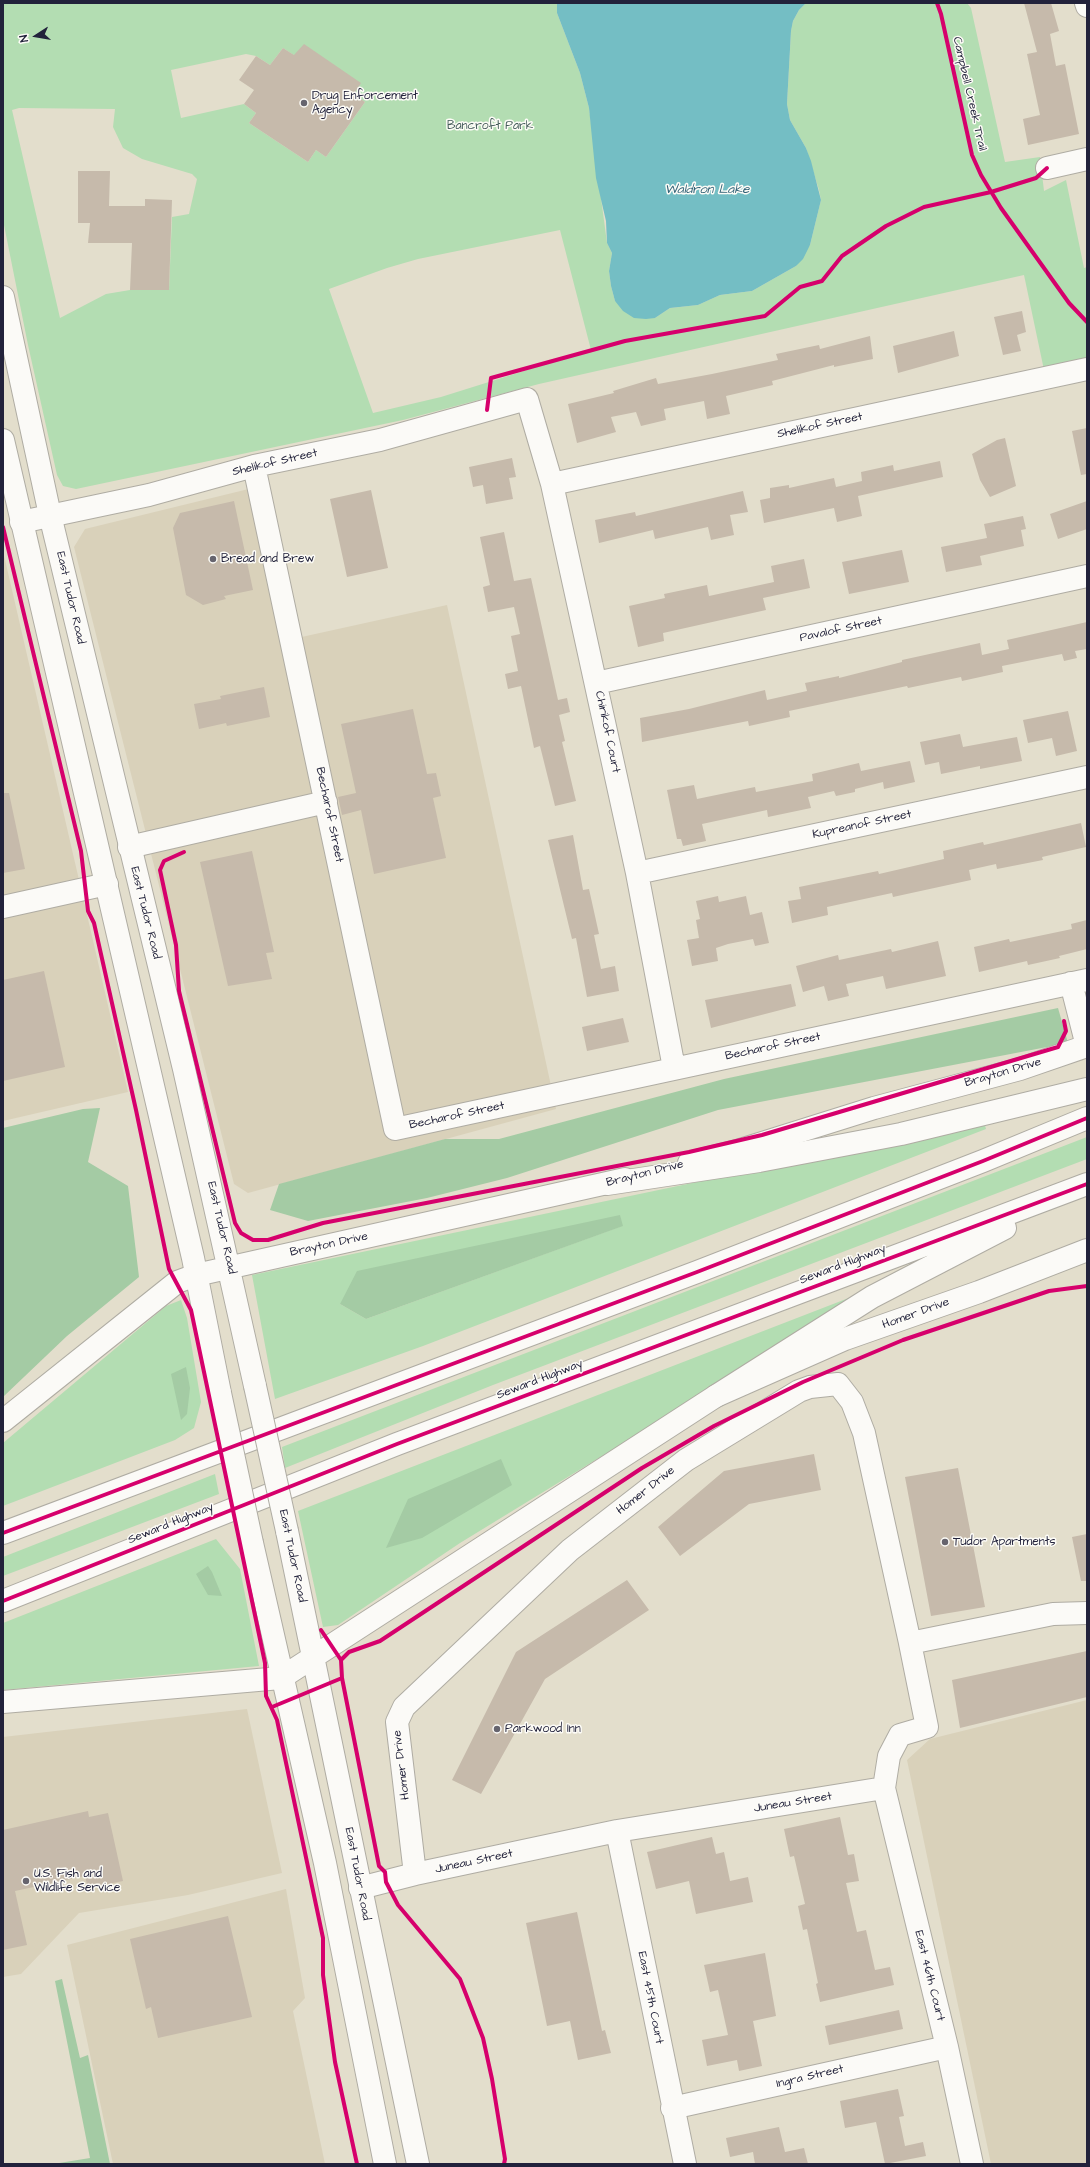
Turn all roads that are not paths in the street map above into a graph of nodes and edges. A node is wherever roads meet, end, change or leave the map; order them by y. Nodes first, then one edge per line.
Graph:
1 (1087, 159) edge
2 (1048, 168) dead end
3 (3, 297) edge
4 (1087, 368) edge
5 (527, 399) joint
6 (3, 440) edge
7 (254, 466) junction
8 (552, 484) junction
9 (50, 516) junction
10 (21, 522) junction
11 (1087, 576) edge
12 (596, 683) junction
13 (1087, 777) edge
14 (326, 802) junction
15 (129, 847) junction
16 (637, 873) junction
17 (107, 884) junction
18 (3, 907) edge
19 (1079, 981) edge
20 (1087, 1046) edge
21 (674, 1068) junction
22 (1087, 1089) edge
23 (1087, 1118) edge
24 (607, 1184) junction
25 (1087, 1184) edge
26 (1087, 1250) edge
27 (230, 1267) junction
28 (196, 1275) junction
29 (716, 1396) junction
30 (3, 1421) edge
31 (3, 1533) edge
32 (3, 1601) edge
33 (1087, 1613) edge
34 (910, 1643) junction
35 (314, 1656) junction
36 (281, 1678) junction
37 (3, 1702) edge
38 (884, 1788) junction
39 (617, 1831) junction
40 (415, 1874) junction
41 (360, 1888) junction
42 (947, 2047) junction
43 (672, 2108) junction
44 (385, 2164) edge
45 (418, 2164) edge
46 (685, 2164) edge
47 (972, 2164) edge

1 - 2 main road
3 - 9 main road, East Tudor Road
4 - 8 main road, Shelikof Street
5 - 7 main road, Shelikof Street
5 - 8 main road, Chirikof Court
6 - 10 main road
7 - 9 main road, Shelikof Street
7 - 14 main road, Becharof Street
8 - 12 main road, Chirikof Court
9 - 10 main road, Shelikof Street
9 - 15 main road, East Tudor Road
10 - 17 main road
11 - 12 main road, Pavalof Street
12 - 16 main road, Chirikof Court
13 - 16 main road, Kupreanof Street
14 - 15 main road
14 - 21 main road, Becharof Street
15 - 27 main road, East Tudor Road
16 - 21 main road, Chirikof Court
17 - 18 main road
17 - 28 main road
19 - 20 main road
19 - 21 main road, Becharof Street
20 - 24 main road, Brayton Drive
22 - 24 main road
23 - 31 main road
24 - 27 main road, Brayton Drive
25 - 29 main road
25 - 32 main road, Seward Highway
26 - 29 main road, Homer Drive
27 - 28 main road, Brayton Drive
27 - 35 main road, East Tudor Road, bridge
28 - 30 main road, Brayton Drive
28 - 36 main road, bridge
29 - 35 main road, Homer Drive
33 - 34 main road
34 - 38 main road
34 - 40 main road, Homer Drive
35 - 36 main road, Homer Drive
35 - 41 main road, East Tudor Road
36 - 37 main road
36 - 44 main road
38 - 39 main road, Juneau Street
38 - 42 main road, East 46th Court
39 - 40 main road, Juneau Street
39 - 43 main road, East 45th Court
40 - 41 main road, Juneau Street
41 - 45 main road, East Tudor Road
42 - 43 main road, Ingra Street
42 - 47 main road, East 46th Court
43 - 46 main road, East 45th Court

